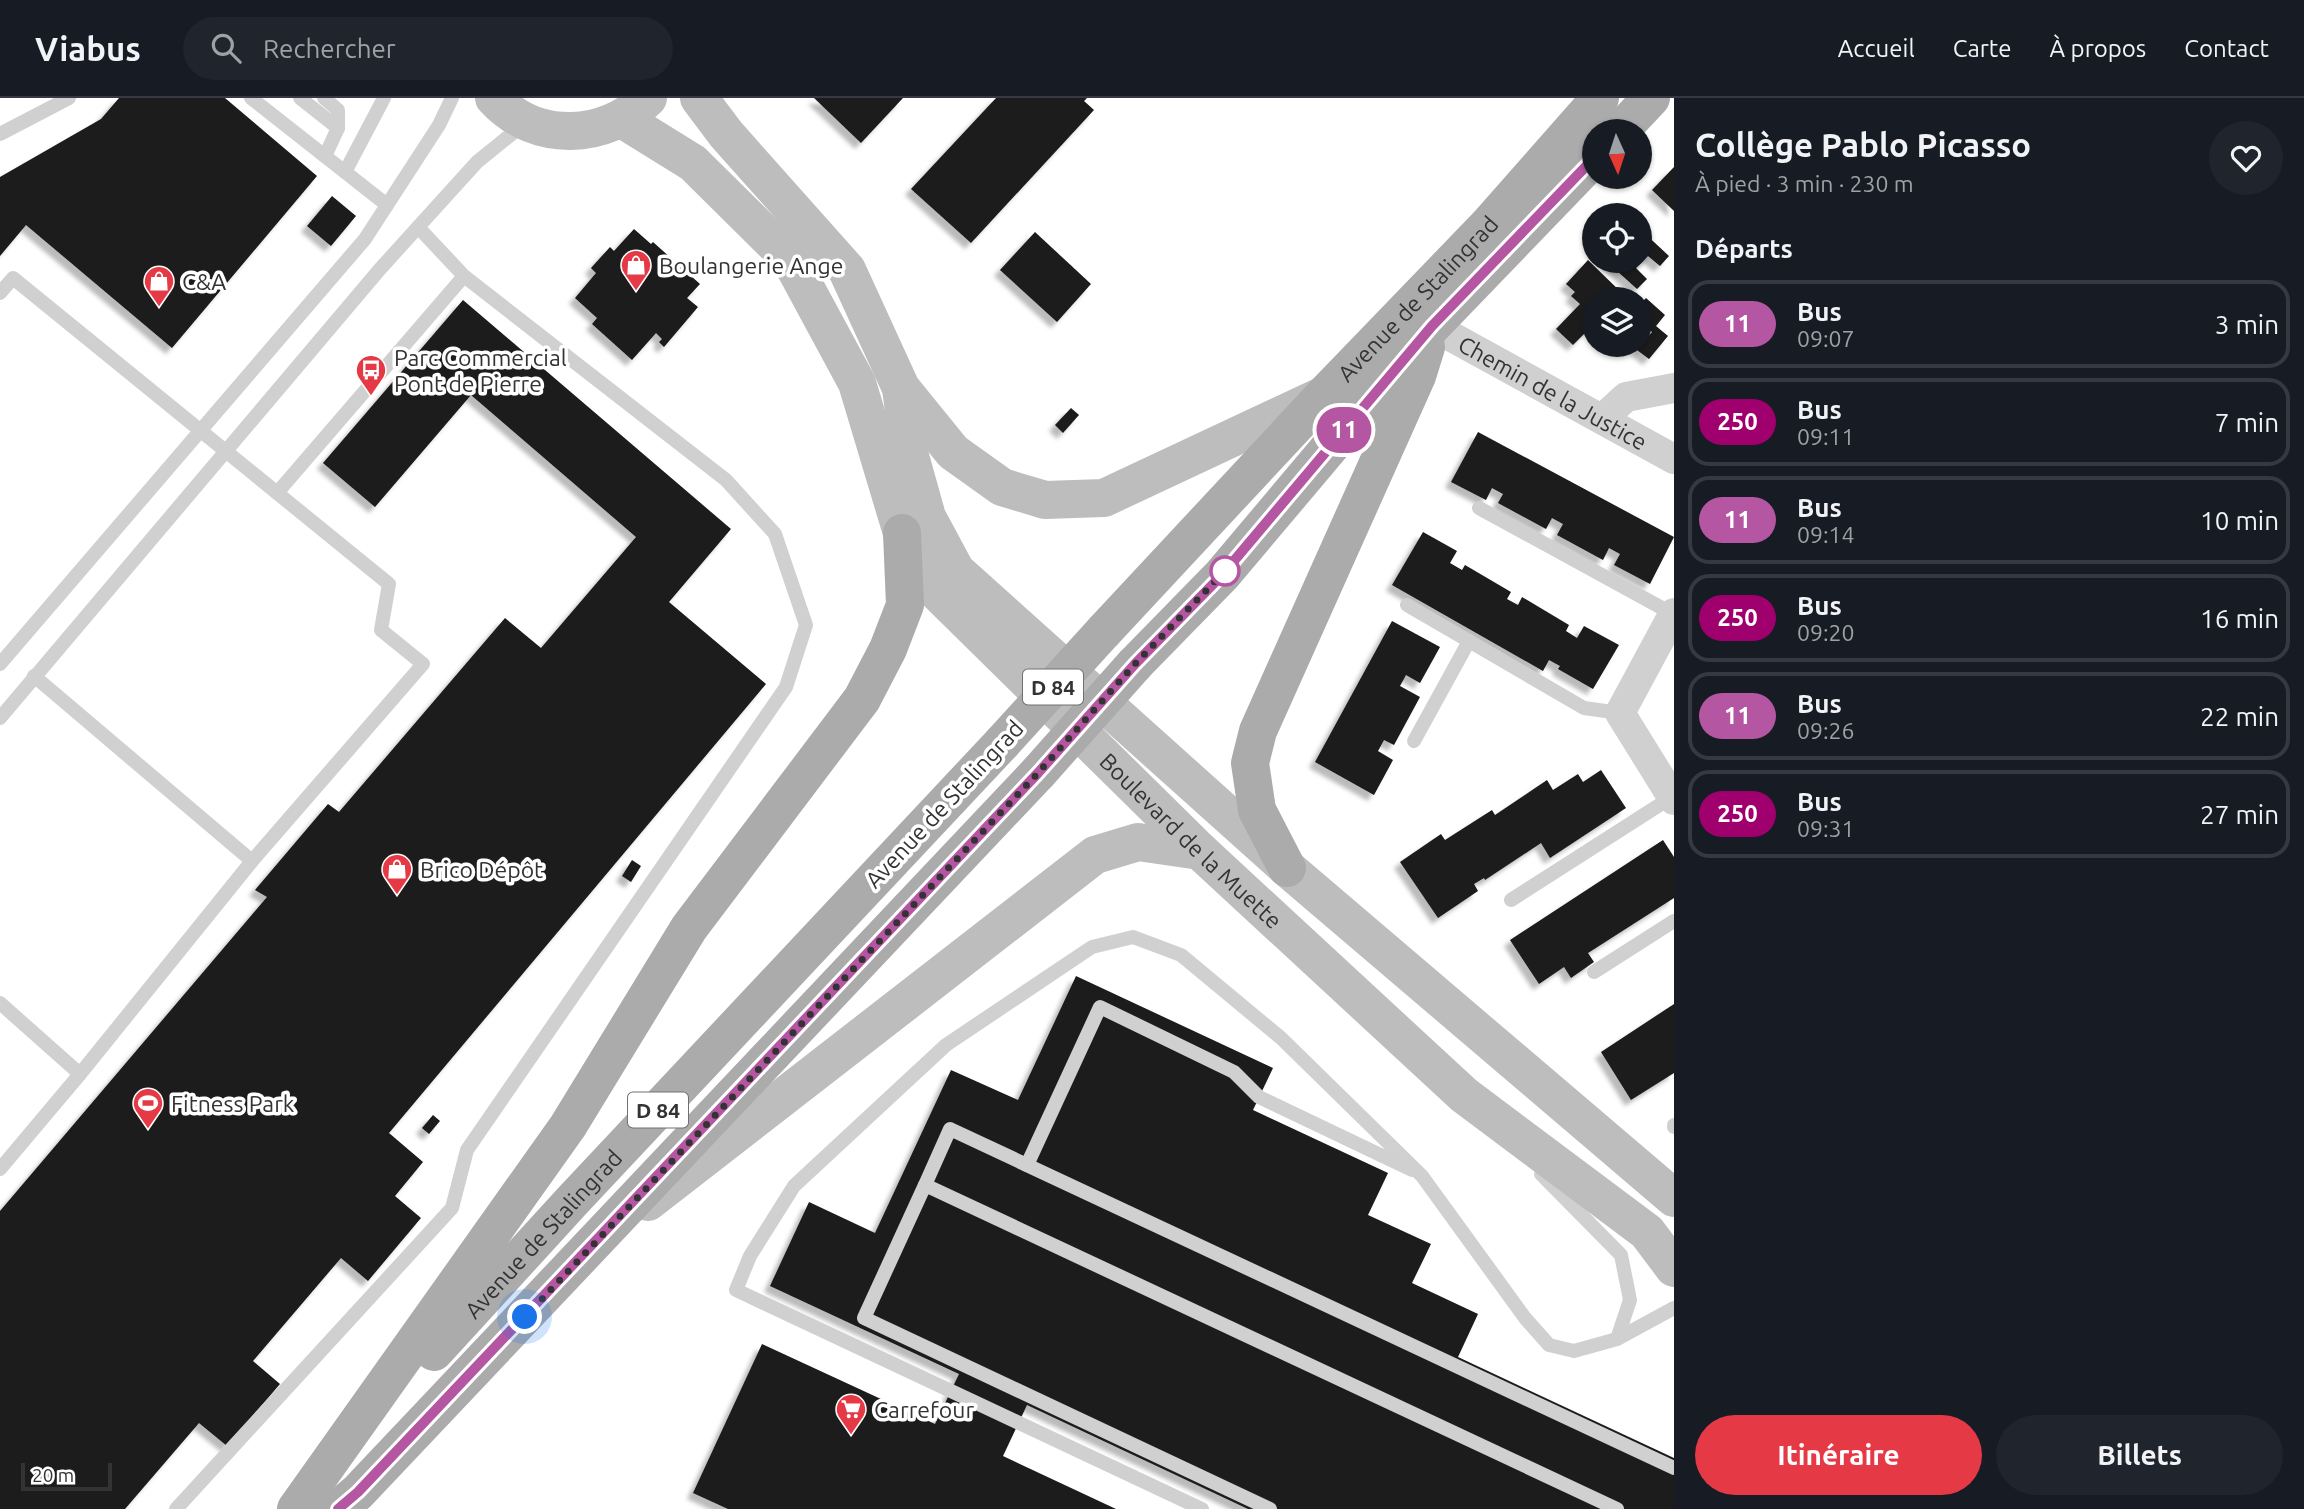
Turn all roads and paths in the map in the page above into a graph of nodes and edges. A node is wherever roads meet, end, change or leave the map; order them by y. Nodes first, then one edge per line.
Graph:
1 (69, 98) edge
2 (251, 98) edge
3 (300, 98) edge
4 (324, 98) edge
5 (384, 98) edge
6 (453, 98) edge
7 (494, 98) edge
8 (699, 98) edge
9 (1600, 98) edge
10 (1651, 98) edge
11 (635, 108) edge
12 (1631, 119) edge
13 (526, 122) junction
14 (338, 128) junction
15 (0, 134) edge
16 (325, 156) junction
17 (1582, 170) edge
18 (345, 172) junction
19 (387, 205) junction
20 (418, 227) junction
21 (464, 276) junction
22 (0, 293) edge
23 (1432, 326) junction
24 (901, 388) junction
25 (1674, 388) edge
26 (1324, 395) junction
27 (1602, 419) junction
28 (200, 430) junction
29 (225, 452) junction
30 (1674, 459) edge
31 (277, 493) junction
32 (1479, 508) dead end
33 (902, 533) junction
34 (1406, 605) dead end
35 (1674, 614) edge
36 (1469, 641) junction
37 (3, 656) edge
38 (34, 677) junction
39 (1620, 713) junction
40 (0, 718) edge
41 (1414, 741) dead end
42 (1673, 797) edge
43 (1200, 851) junction
44 (252, 862) junction
45 (1287, 868) junction
46 (1511, 900) dead end
47 (1674, 921) edge
48 (1594, 972) dead end
49 (0, 1003) edge
50 (80, 1074) junction
51 (1464, 1095) junction
52 (1027, 1165) junction
53 (0, 1169) edge
54 (1422, 1176) junction
55 (925, 1185) junction
56 (1674, 1198) edge
57 (599, 1240) junction
58 (1674, 1268) edge
59 (1674, 1308) edge
60 (1617, 1339) junction
61 (1674, 1468) edge
62 (317, 1499) edge
63 (176, 1509) edge
64 (1202, 1509) edge
65 (1270, 1509) edge
66 (1617, 1509) edge

1 - 15 lane
2 - 16 lane
3 - 14 lane
4 - 14 lane
5 - 18 lane
6 - 19 lane
7 - 13 main road
8 - 24 main road, Boulevard de la Muette
9 - 26 main road, Avenue de Stalingrad / D 84
10 - 12 main road
11 - 13 main road
11 - 33 main road, Boulevard de la Muette
13 - 20 lane
14 - 16 lane
16 - 18 lane
17 - 23 main road, Avenue de Stalingrad / D 84
18 - 19 lane
19 - 28 lane
20 - 21 lane
20 - 29 lane
21 - 31 lane
21 - 63 lane
22 - 28 lane
23 - 27 street, Chemin de la Justice
23 - 45 main road
23 - 57 main road, Avenue de Stalingrad / D 84, bridge
24 - 26 main road
24 - 45 main road, Boulevard de la Muette
25 - 27 street
26 - 62 main road, Avenue de Stalingrad / D 84, bridge
27 - 30 street, Chemin de la Justice
28 - 29 lane
28 - 37 lane
29 - 31 lane
29 - 38 lane
31 - 44 lane
32 - 35 lane
33 - 43 main road, Boulevard de la Muette
33 - 62 main road
34 - 36 lane
35 - 39 street
36 - 39 lane
36 - 41 lane
38 - 40 lane
38 - 44 lane
39 - 42 street
42 - 46 lane
43 - 51 main road, Boulevard de la Muette
43 - 57 main road
44 - 50 lane
45 - 56 main road, Boulevard de la Muette
47 - 48 lane
49 - 50 lane
50 - 53 lane
51 - 58 main road, Boulevard de la Muette
51 - 60 lane
52 - 54 lane
52 - 55 lane
52 - 61 lane
54 - 60 lane
54 - 64 lane
55 - 65 lane
55 - 66 lane
57 - 62 main road, Avenue de Stalingrad / D 84
59 - 60 lane

